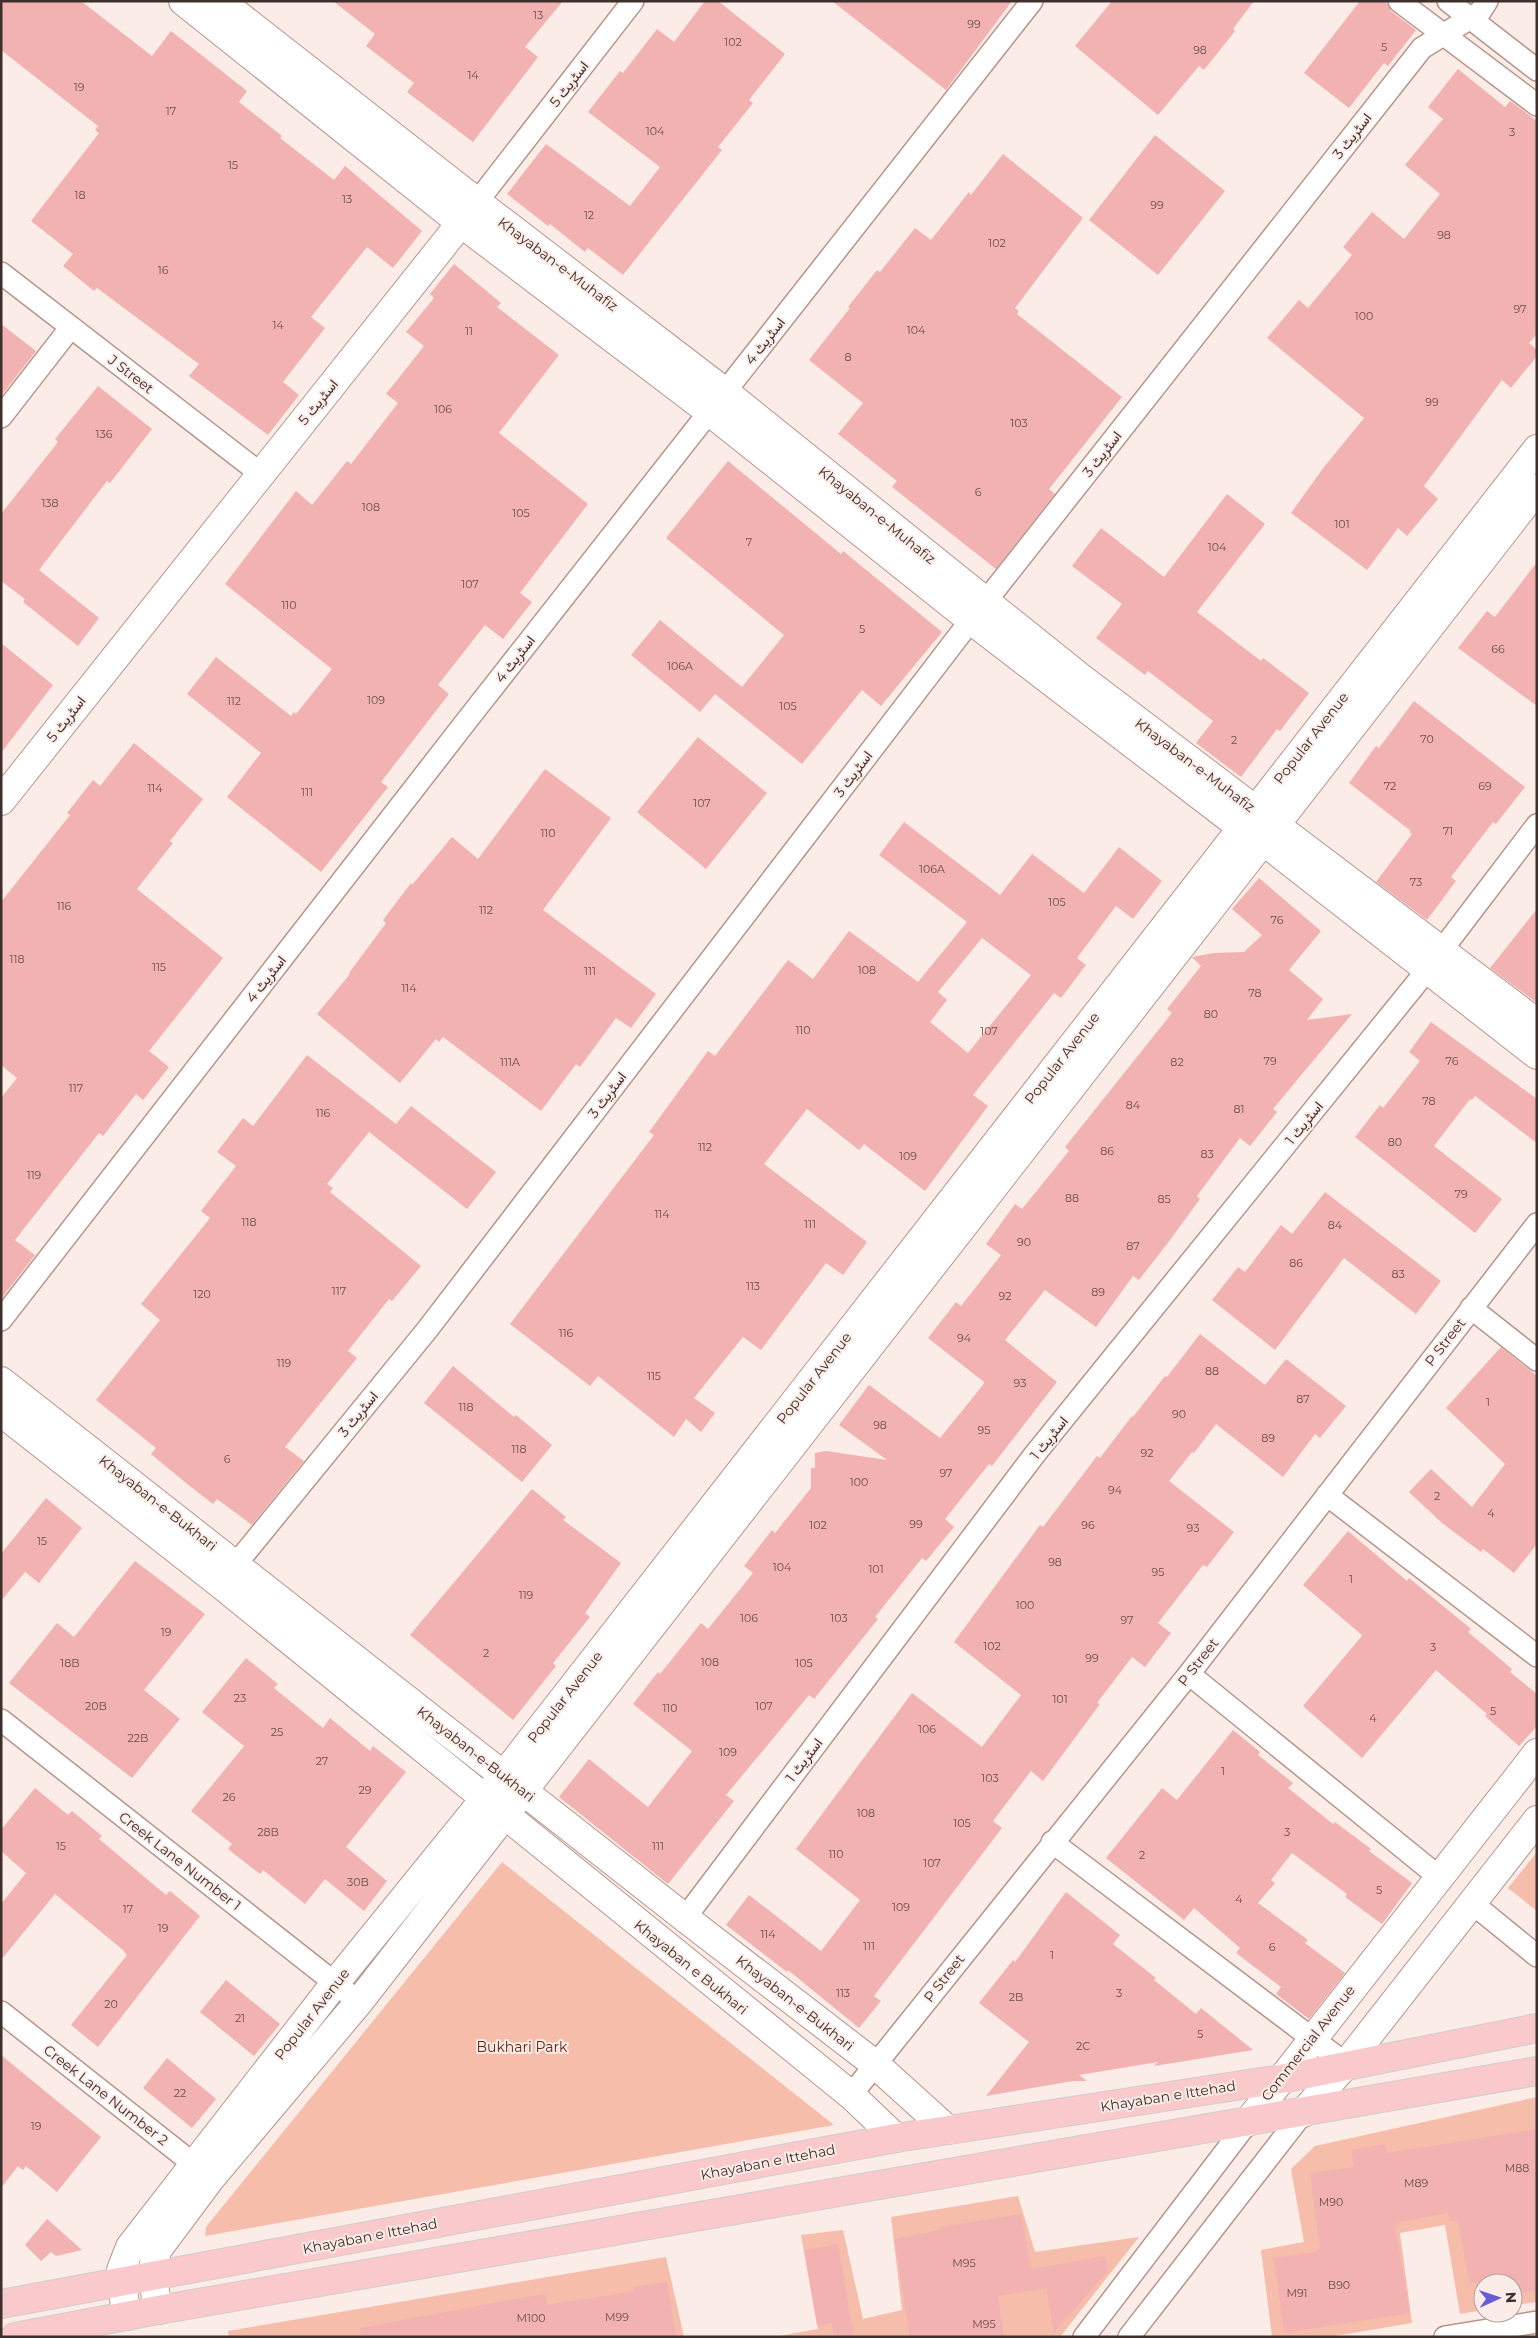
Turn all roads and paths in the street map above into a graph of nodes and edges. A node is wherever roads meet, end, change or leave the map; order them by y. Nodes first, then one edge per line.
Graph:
1 (183, 1) edge
2 (220, 1) edge
3 (633, 1) edge
4 (1032, 1) edge
5 (1399, 1) edge
6 (1448, 1) edge
7 (1487, 1) edge
8 (1470, 18) junction
9 (1441, 34) junction
10 (1537, 70) edge
11 (1537, 105) edge
12 (469, 213) junction
13 (1, 274) edge
14 (71, 327) junction
15 (717, 402) junction
16 (1, 417) edge
17 (1537, 449) edge
18 (261, 474) junction
19 (1537, 489) edge
20 (978, 612) junction
21 (1, 801) edge
22 (1537, 825) edge
23 (1258, 826) junction
24 (1434, 960) junction
25 (1537, 1023) edge
26 (1537, 1055) edge
27 (1537, 1224) edge
28 (1471, 1308) junction
29 (1, 1320) edge
30 (1537, 1360) edge
31 (1, 1381) edge
32 (1, 1412) edge
33 (1327, 1495) junction
34 (236, 1564) junction
35 (1537, 1656) edge
36 (1189, 1674) junction
37 (1, 1720) edge
38 (1537, 1753) edge
39 (514, 1783) junction
40 (494, 1807) junction
41 (1537, 1820) edge
42 (1052, 1842) junction
43 (1440, 1877) junction
44 (1472, 1903) junction
45 (685, 1918) junction
46 (1537, 1956) edge
47 (336, 1982) junction
48 (359, 2002) junction
49 (1, 2012) edge
50 (1537, 2028) edge
51 (1312, 2038) junction
52 (876, 2065) junction
53 (1345, 2066) junction
54 (1537, 2071) edge
55 (1281, 2079) junction
56 (851, 2095) junction
57 (1303, 2113) junction
58 (1248, 2122) junction
59 (948, 2130) junction
60 (896, 2138) junction
61 (202, 2171) junction
62 (154, 2277) junction
63 (122, 2282) junction
64 (1, 2304) edge
65 (158, 2310) junction
66 (126, 2316) junction
67 (1537, 2322) edge
68 (15, 2337) edge
69 (1084, 2337) edge
70 (1129, 2337) edge
71 (1445, 2337) edge

1 - 12 street, Khayaban-e-Muhafiz
2 - 12 street, Khayaban-e-Muhafiz
3 - 12 street, اسٹریٹ 5
4 - 15 street, اسٹریٹ 4
5 - 9 street
6 - 8 street
7 - 8 street, اسٹریٹ 3
8 - 9 street, اسٹریٹ 3
8 - 10 street
9 - 11 street
9 - 20 street, اسٹریٹ 3
12 - 15 street, Khayaban-e-Muhafiz
12 - 18 street, اسٹریٹ 5
13 - 14 street, J Street
14 - 16 street
14 - 18 street, J Street
15 - 20 street, Khayaban-e-Muhafiz
15 - 29 street, اسٹریٹ 4
17 - 23 street, Popular Avenue
18 - 21 street, اسٹریٹ 5
19 - 23 street, Popular Avenue
20 - 23 street, Khayaban-e-Muhafiz
20 - 34 street, اسٹریٹ 3
22 - 24 street, اسٹریٹ 1
23 - 24 street, Khayaban-e-Muhafiz
23 - 39 street, Popular Avenue
24 - 25 street, Khayaban-e-Muhafiz
24 - 26 street
24 - 45 street, اسٹریٹ 1
27 - 28 street, P Street
28 - 30 street
28 - 33 street, P Street
31 - 34 street, Khayaban-e-Bukhari
32 - 40 street, Khayaban-e-Bukhari
33 - 35 street
33 - 36 street, P Street
34 - 39 street, Khayaban-e-Bukhari
36 - 42 street, P Street
36 - 43 street
37 - 47 street, Creek Lane Number 1
38 - 43 street, Commercial Avenue
39 - 40 street, Popular Avenue
39 - 45 street, Khayaban-e-Bukhari
40 - 47 street, Popular Avenue
40 - 48 street, Popular Avenue
40 - 56 street, Khayaban e Bukhari
41 - 44 street
42 - 51 street
42 - 52 street, P Street
43 - 51 street, Commercial Avenue
44 - 46 street
44 - 53 street
45 - 52 street, Khayaban-e-Bukhari
47 - 48 street, Creek Lane Number 1
47 - 61 street, Popular Avenue
48 - 61 street, Popular Avenue
49 - 61 street, Creek Lane Number 2
50 - 53 main road, Khayaban e Ittehad
51 - 53 street
51 - 55 street, Commercial Avenue
52 - 56 street, P Street
52 - 59 street, Khayaban-e-Bukhari
53 - 55 main road, Khayaban e Ittehad
53 - 57 street
54 - 57 main road
55 - 58 street, Commercial Avenue
55 - 59 main road, Khayaban e Ittehad
56 - 60 street, Khayaban e Bukhari
57 - 58 main road
57 - 70 street
58 - 65 main road
58 - 69 street, Commercial Avenue
59 - 60 main road, Khayaban e Ittehad
60 - 62 main road, Khayaban e Ittehad
61 - 62 street, Popular Avenue
61 - 63 street, Popular Avenue
62 - 63 main road, Khayaban e Ittehad
62 - 65 street, Popular Avenue
63 - 64 main road, Khayaban e Ittehad
63 - 66 street, Popular Avenue
65 - 66 main road
66 - 68 main road
67 - 71 street

